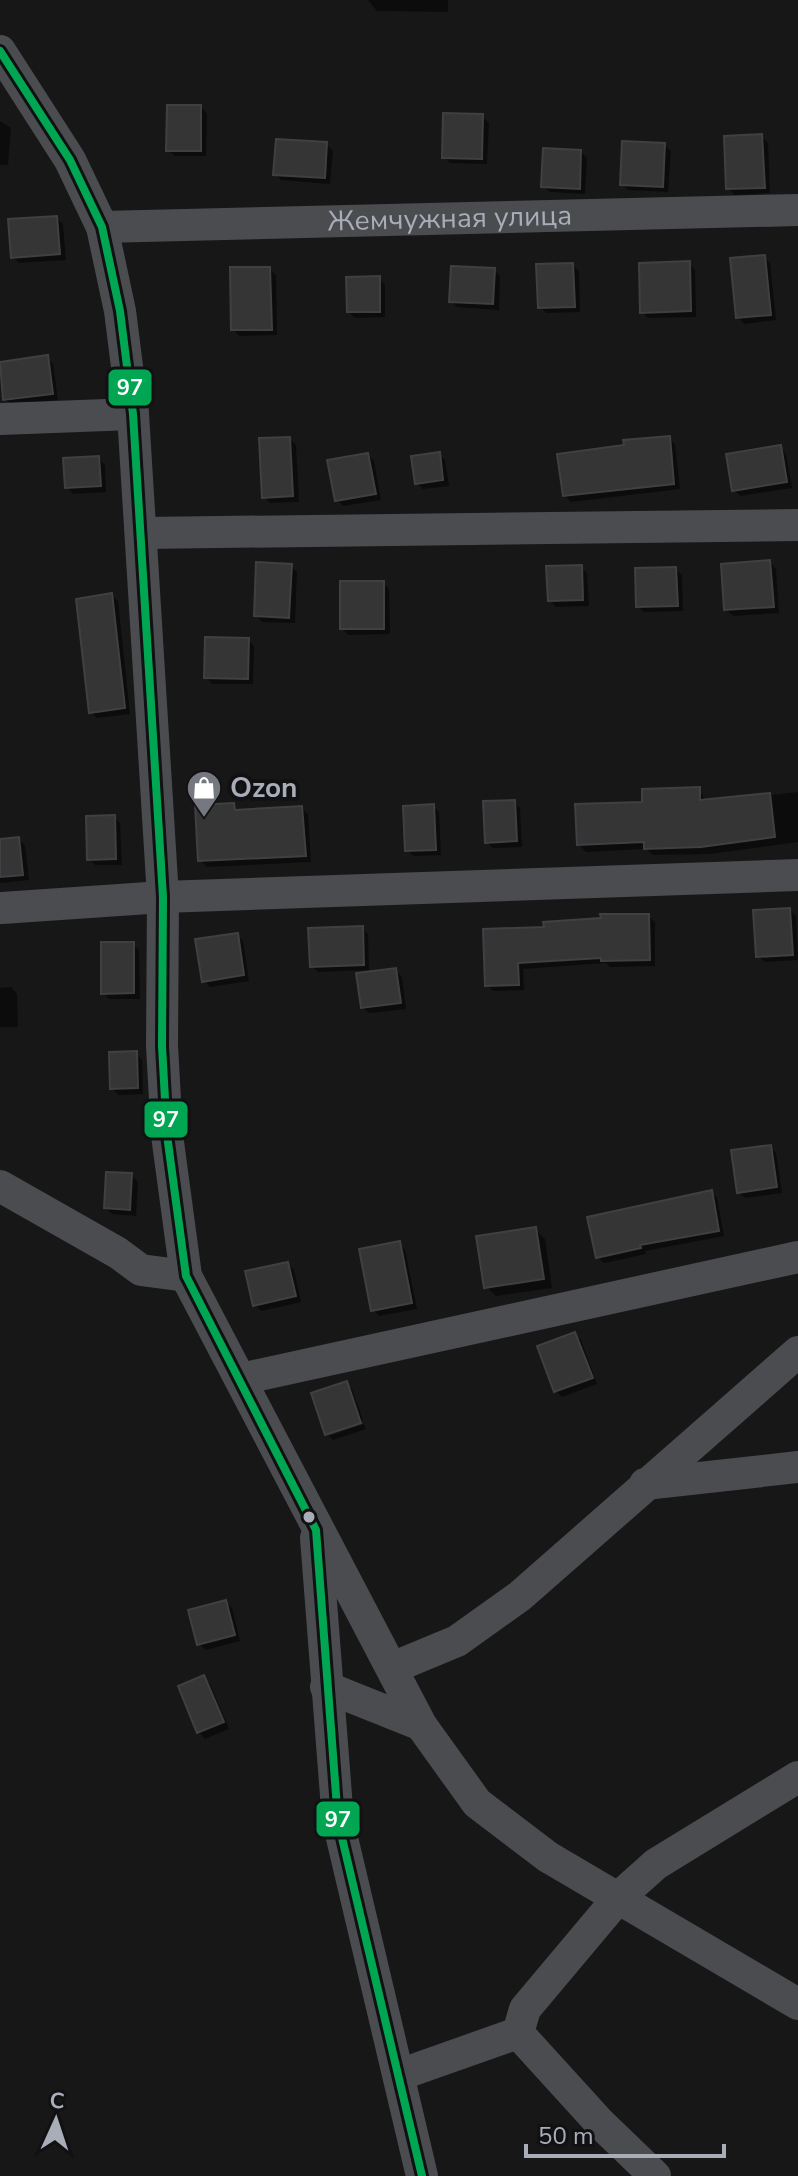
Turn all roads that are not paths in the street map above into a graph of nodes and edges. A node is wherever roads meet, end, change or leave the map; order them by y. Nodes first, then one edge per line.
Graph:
1 (0, 51) edge
2 (798, 210) edge
3 (102, 227) junction
4 (133, 414) junction
5 (0, 419) edge
6 (798, 525) edge
7 (142, 533) junction
8 (798, 875) edge
9 (163, 897) junction
10 (2, 908) dead end
11 (0, 1186) edge
12 (798, 1257) edge
13 (186, 1276) junction
14 (798, 1352) edge
15 (241, 1379) junction
16 (798, 1467) edge
17 (645, 1484) junction
18 (316, 1530) junction
19 (392, 1668) junction
20 (326, 1687) junction
21 (421, 1725) junction
22 (798, 1777) edge
23 (619, 1897) junction
24 (798, 2004) edge
25 (518, 2033) junction
26 (399, 2075) junction
27 (422, 2176) edge
28 (655, 2176) edge

1 - 3 street
2 - 3 street, Жемчужная улица
3 - 4 street
4 - 5 street
4 - 7 street
6 - 7 street
7 - 9 street
8 - 9 street
9 - 10 street
9 - 13 street
11 - 13 street
12 - 15 street
13 - 15 street
14 - 17 street
15 - 18 street
16 - 17 street
17 - 19 street
18 - 19 street
18 - 20 street
19 - 21 street
20 - 21 street
20 - 26 street
21 - 23 street
22 - 23 street
23 - 24 street
23 - 25 street
25 - 26 street
25 - 28 street
26 - 27 street

